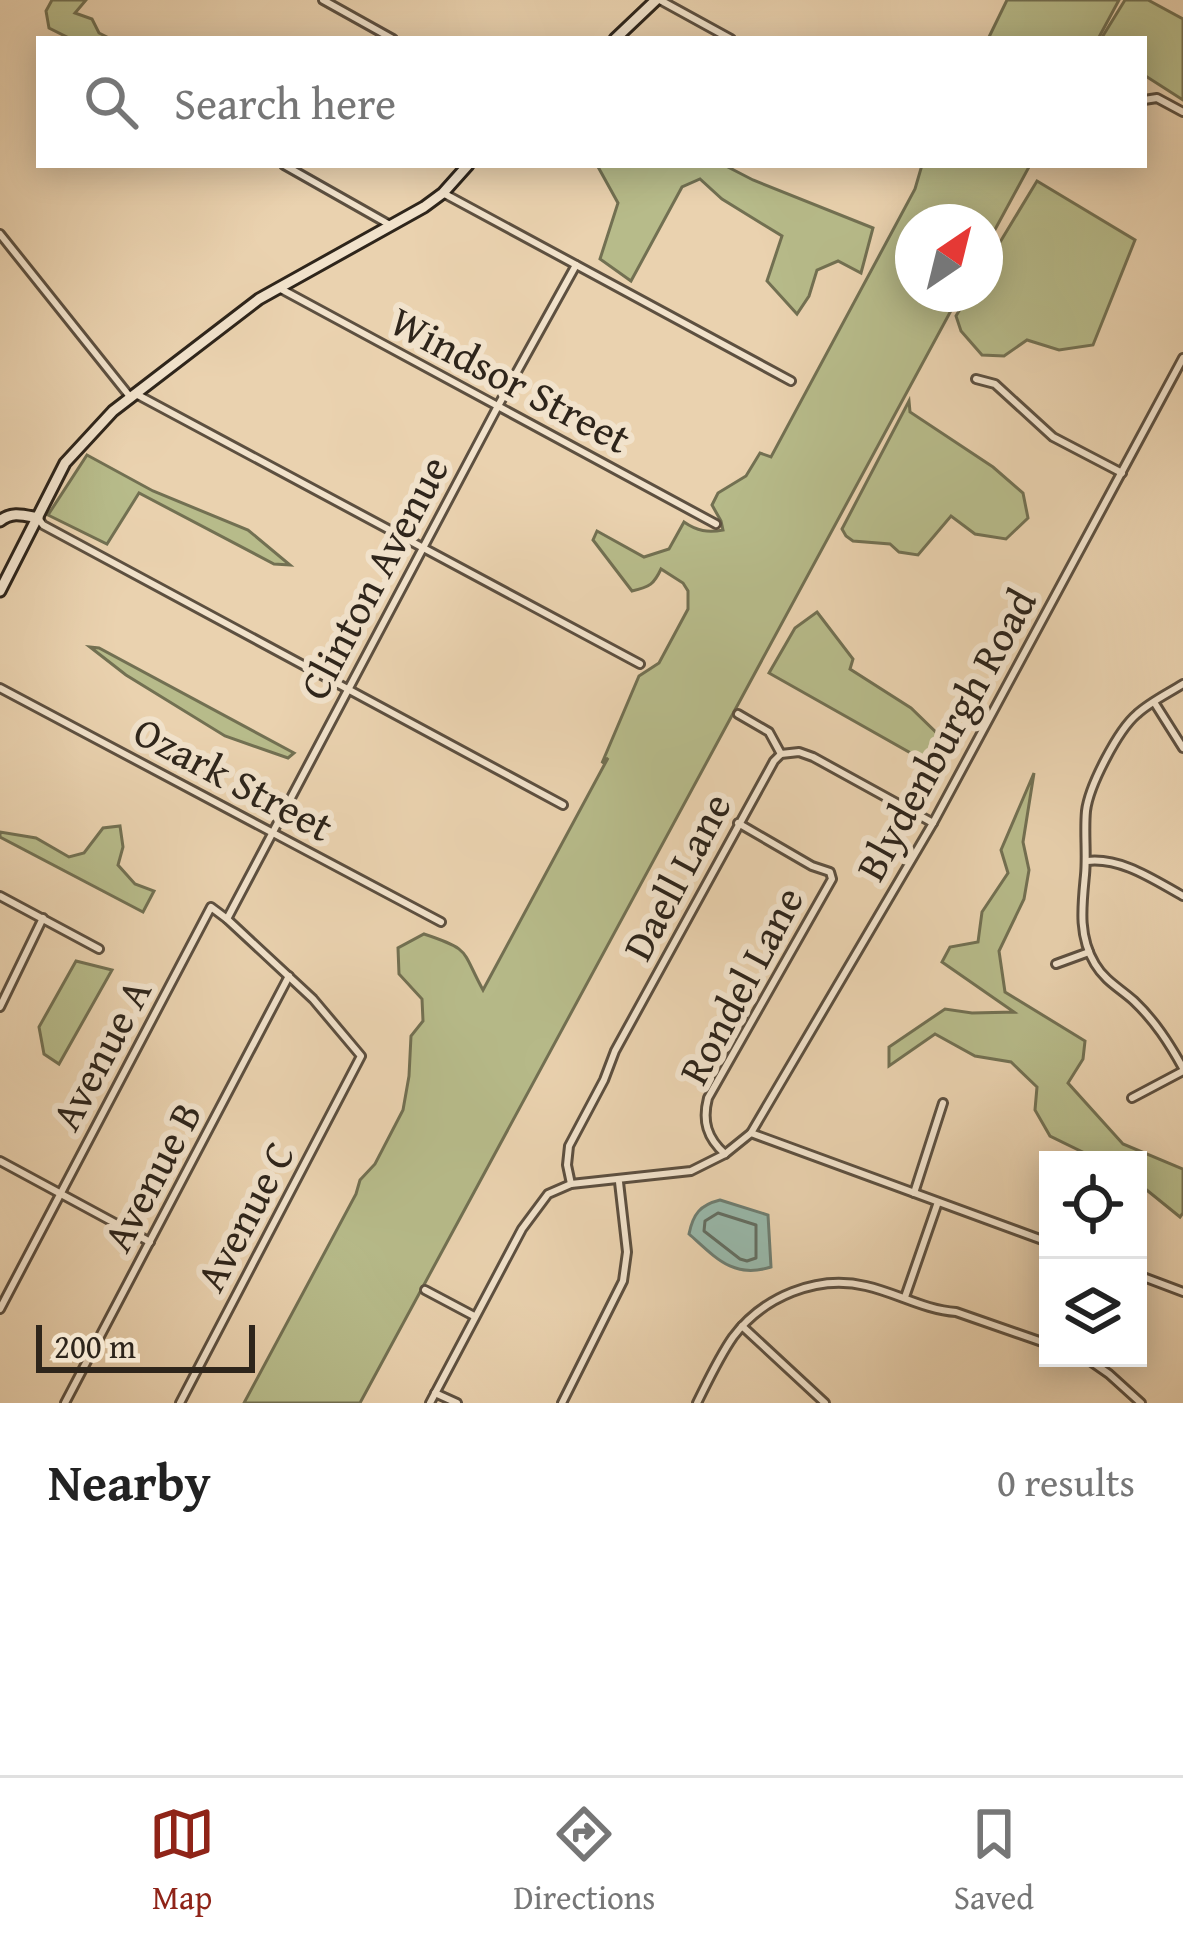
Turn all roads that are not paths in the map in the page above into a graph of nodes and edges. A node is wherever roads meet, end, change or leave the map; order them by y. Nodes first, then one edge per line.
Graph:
1 (323, 0) edge
2 (658, 0) edge
3 (388, 36) edge
4 (618, 36) edge
5 (725, 36) edge
6 (1147, 100) edge
7 (1183, 112) edge
8 (289, 168) edge
9 (465, 168) edge
10 (443, 193) junction
11 (389, 224) junction
12 (0, 234) edge
13 (576, 266) junction
14 (278, 287) junction
15 (1183, 358) edge
16 (976, 379) dead end
17 (790, 381) dead end
18 (133, 396) junction
19 (498, 406) junction
20 (1122, 473) junction
21 (38, 518) junction
22 (0, 521) edge
23 (716, 524) dead end
24 (425, 548) junction
25 (0, 591) edge
26 (640, 664) dead end
27 (1183, 684) edge
28 (0, 688) edge
29 (347, 689) junction
30 (1154, 702) junction
31 (738, 714) dead end
32 (1183, 748) edge
33 (781, 754) junction
34 (563, 805) dead end
35 (738, 823) junction
36 (933, 823) junction
37 (271, 832) junction
38 (1086, 862) junction
39 (0, 896) edge
40 (1183, 896) edge
41 (43, 918) junction
42 (226, 919) junction
43 (440, 922) dead end
44 (99, 949) dead end
45 (1089, 952) junction
46 (1056, 964) dead end
47 (289, 976) junction
48 (0, 1006) edge
49 (1183, 1069) edge
50 (1132, 1098) dead end
51 (943, 1103) dead end
52 (751, 1133) junction
53 (725, 1154) junction
54 (0, 1161) edge
55 (619, 1180) junction
56 (571, 1184) junction
57 (914, 1193) junction
58 (60, 1194) junction
59 (938, 1202) junction
60 (1039, 1239) edge
61 (150, 1242) junction
62 (1147, 1278) edge
63 (425, 1290) dead end
64 (1183, 1292) edge
65 (905, 1297) junction
66 (0, 1309) edge
67 (474, 1316) junction
68 (742, 1326) junction
69 (1039, 1341) edge
70 (1099, 1367) edge
71 (435, 1393) junction
72 (65, 1403) edge
73 (180, 1403) edge
74 (430, 1403) edge
75 (457, 1403) edge
76 (562, 1403) edge
77 (697, 1403) edge
78 (825, 1403) edge
79 (1141, 1403) edge

1 - 3 street
2 - 4 street
2 - 5 street
6 - 7 street
8 - 11 street
9 - 10 street
10 - 11 street
10 - 13 street
11 - 14 street
12 - 18 street
13 - 17 street
13 - 19 street, Clinton Avenue
14 - 18 street
14 - 19 street, Windsor Street
15 - 20 street, Blydenburgh Road
16 - 20 street
18 - 21 street
18 - 24 street
19 - 23 street, Windsor Street
19 - 24 street, Clinton Avenue
20 - 36 street, Blydenburgh Road
21 - 22 street
21 - 25 street
21 - 29 street
24 - 26 street
24 - 29 street, Clinton Avenue
27 - 30 street
28 - 37 street, Ozark Street
29 - 34 street
29 - 37 street, Clinton Avenue
30 - 32 street
30 - 38 street
31 - 33 street
33 - 35 street, Daell Lane
33 - 36 street
35 - 53 street, Rondel Lane
35 - 56 street, Daell Lane
36 - 52 street, Blydenburgh Road
37 - 42 street, Clinton Avenue
37 - 43 street, Ozark Street
38 - 40 street
38 - 45 street
39 - 41 street
41 - 44 street
41 - 48 street
42 - 47 street
42 - 58 street, Avenue A
45 - 46 street
45 - 49 street
47 - 61 street, Avenue B
47 - 73 street, Avenue C
49 - 50 street
51 - 57 street
52 - 53 street
52 - 57 street
53 - 55 street
54 - 58 street
55 - 56 street
55 - 76 street
56 - 67 street
57 - 59 street
58 - 61 street
58 - 66 street, Avenue A
59 - 60 street
59 - 65 street
61 - 72 street, Avenue B
62 - 64 street
63 - 67 street
65 - 68 street
65 - 69 street
67 - 71 street
68 - 77 street
68 - 78 street
70 - 79 street
71 - 74 street
71 - 75 street

